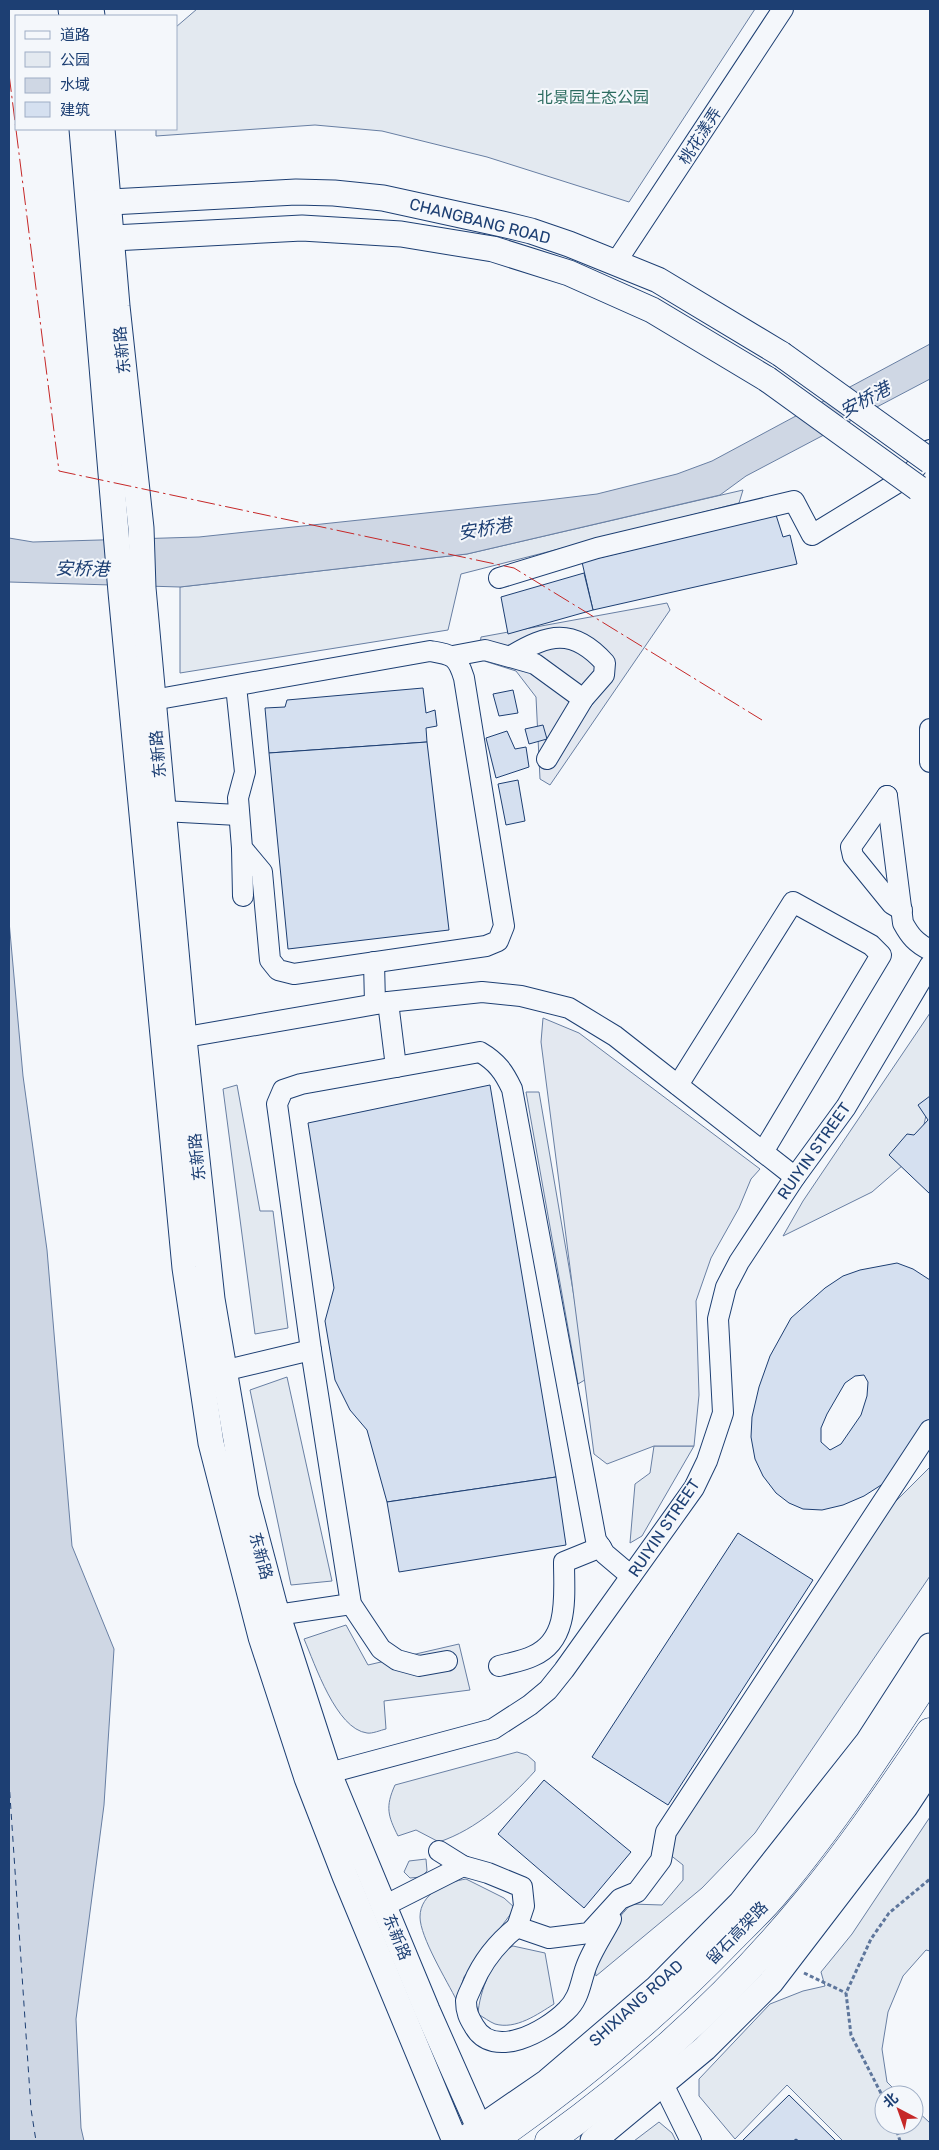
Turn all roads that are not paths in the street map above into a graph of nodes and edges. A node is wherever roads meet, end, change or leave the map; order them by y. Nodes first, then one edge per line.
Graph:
1 (783, 9) edge
2 (82, 130) edge
3 (102, 130) edge
4 (98, 203) junction
5 (101, 238) junction
6 (616, 262) junction
7 (930, 450) edge
8 (930, 461) edge
9 (924, 493) edge
10 (499, 578) dead end
11 (132, 590) junction
12 (452, 656) junction
13 (511, 656) junction
14 (236, 686) junction
15 (583, 699) junction
16 (153, 700) junction
17 (930, 729) edge
18 (547, 759) dead end
19 (930, 762) edge
20 (163, 811) junction
21 (238, 814) junction
22 (242, 848) junction
23 (243, 896) dead end
24 (902, 910) junction
25 (930, 950) edge
26 (374, 962) junction
27 (930, 965) edge
28 (382, 1003) junction
29 (173, 1040) junction
30 (396, 1067) junction
31 (678, 1085) junction
32 (763, 1152) junction
33 (795, 1177) junction
34 (311, 1350) junction
35 (223, 1371) junction
36 (930, 1430) edge
37 (601, 1547) junction
38 (631, 1576) junction
39 (351, 1604) junction
40 (278, 1616) junction
41 (930, 1646) edge
42 (447, 1661) dead end
43 (499, 1666) dead end
44 (930, 1675) edge
45 (930, 1732) edge
46 (930, 1769) edge
47 (318, 1776) junction
48 (439, 1851) dead end
49 (463, 1866) junction
50 (620, 1899) junction
51 (384, 1906) junction
52 (517, 1927) junction
53 (663, 2084) junction
54 (479, 2138) edge
55 (456, 2141) edge
56 (549, 2141) edge
57 (593, 2141) edge
58 (691, 2141) edge

1 - 6 street, 桃花漾弄
2 - 4 main road, 东新路
3 - 4 main road, 东新路
4 - 5 main road, 东新路
4 - 6 main road, CHANGBANG ROAD
5 - 9 main road, CHANGBANG ROAD, bridge
5 - 11 main road, 东新路
5 - 11 main road, 东新路
6 - 8 main road, CHANGBANG ROAD, bridge
7 - 10 street
11 - 16 main road, 东新路
11 - 29 main road, 东新路
12 - 13 street
12 - 14 street
12 - 26 street
13 - 15 street
13 - 15 street
14 - 16 street
14 - 21 street
15 - 18 street
16 - 20 main road, 东新路
17 - 19 street
20 - 21 street
20 - 29 main road, 东新路
21 - 22 street
22 - 23 street
22 - 26 street
24 - 24 street
24 - 25 street
26 - 28 street
27 - 33 street, RUIYIN STREET
28 - 29 street
28 - 30 street
28 - 31 street
29 - 35 main road, 东新路
29 - 47 main road, 东新路
30 - 34 street
30 - 37 street
31 - 32 street
31 - 32 street
32 - 33 street
33 - 38 street, RUIYIN STREET
34 - 35 street
34 - 39 street
35 - 40 main road, 东新路
36 - 50 street
37 - 38 street
37 - 43 street
38 - 47 street, RUIYIN STREET
39 - 40 street
39 - 42 street
40 - 47 main road, 东新路
41 - 54 main road, SHIXIANG ROAD
44 - 54 highway, 留石高架路
45 - 56 highway, 留石高架路
46 - 53 main road
47 - 51 main road, 东新路
47 - 55 main road, 东新路
48 - 49 street
49 - 51 street
49 - 52 street
50 - 52 street
50 - 52 street
51 - 54 main road, 东新路
53 - 57 main road
53 - 58 street

